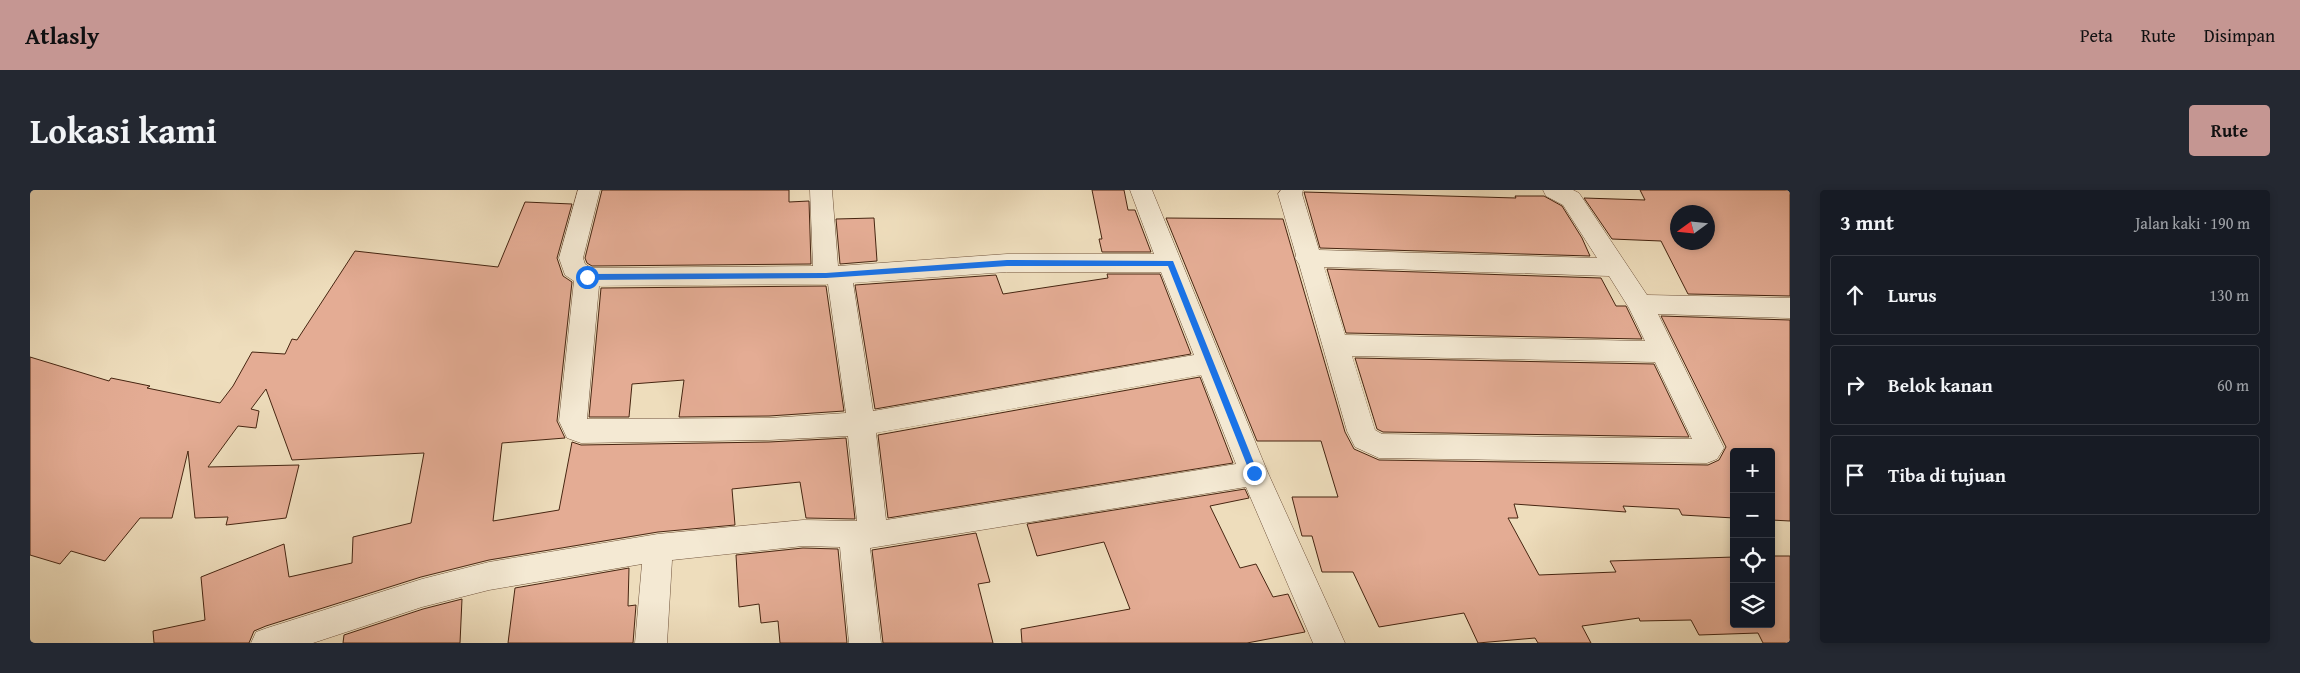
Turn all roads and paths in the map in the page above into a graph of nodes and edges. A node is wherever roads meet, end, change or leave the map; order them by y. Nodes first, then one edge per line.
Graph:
1 (589, 190) edge
2 (821, 190) edge
3 (1141, 190) edge
4 (1292, 190) edge
5 (1554, 190) edge
6 (1307, 258) junction
7 (1170, 263) junction
8 (1615, 267) junction
9 (832, 275) junction
10 (587, 277) junction
11 (1640, 304) junction
12 (1790, 308) edge
13 (1334, 345) junction
14 (1664, 352) junction
15 (1209, 363) junction
16 (861, 424) junction
17 (1254, 473) junction
18 (863, 535) junction
19 (658, 548) junction
20 (330, 633) edge
21 (1322, 642) edge
22 (267, 643) edge
23 (651, 643) edge
24 (865, 643) edge

1 - 10 street
2 - 9 street
3 - 7 street
4 - 6 street
5 - 8 street
6 - 8 street
6 - 13 street
7 - 9 street
7 - 15 street
8 - 11 street
9 - 10 street
9 - 16 street
10 - 16 street
11 - 12 street
11 - 14 street
13 - 14 street
13 - 14 street
15 - 16 street
15 - 17 street
16 - 18 street
17 - 18 street
17 - 21 street
18 - 19 street
18 - 24 street
19 - 20 street
19 - 23 street
20 - 22 street

